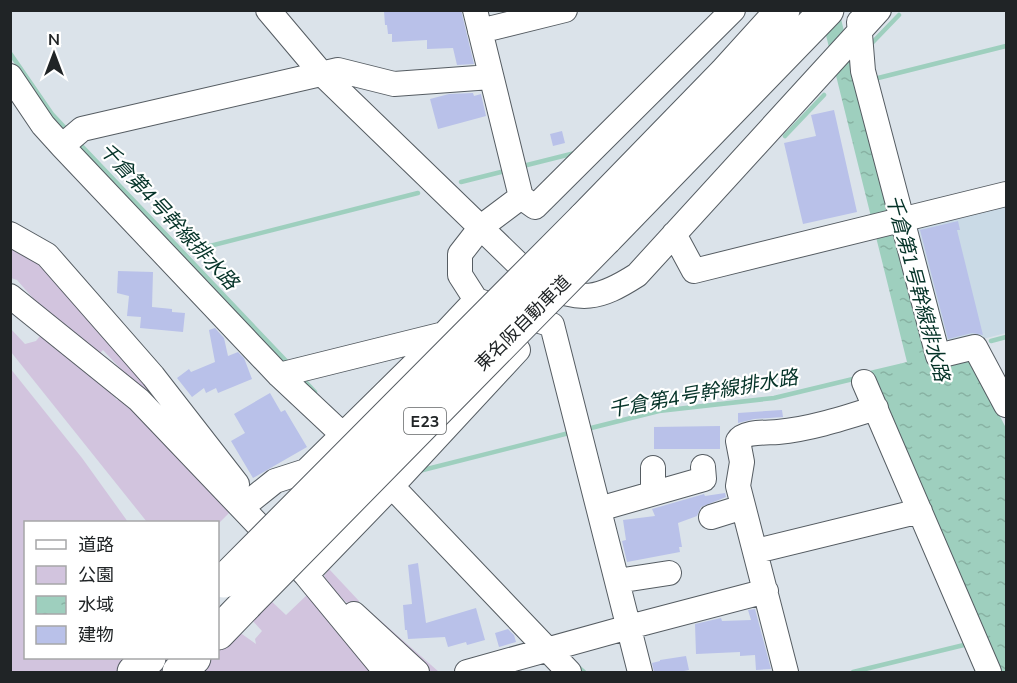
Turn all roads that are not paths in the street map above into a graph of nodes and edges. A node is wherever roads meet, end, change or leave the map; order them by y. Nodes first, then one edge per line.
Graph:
1 (268, 10) edge
2 (565, 10) edge
3 (733, 10) edge
4 (783, 10) edge
5 (879, 10) edge
6 (819, 18) edge
7 (477, 21) edge
8 (856, 26) edge
9 (322, 74) junction
10 (10, 76) edge
11 (491, 77) junction
12 (69, 140) junction
13 (1006, 194) edge
14 (521, 197) junction
15 (902, 220) junction
16 (482, 227) junction
17 (594, 229) junction
18 (10, 234) edge
19 (674, 234) junction
20 (10, 296) edge
21 (476, 300) junction
22 (543, 322) junction
23 (444, 334) junction
24 (290, 372) junction
25 (864, 382) dead end
26 (1006, 405) edge
27 (876, 408) junction
28 (342, 434) junction
29 (703, 467) dead end
30 (653, 468) dead end
31 (392, 486) junction
32 (653, 493) junction
33 (246, 504) junction
34 (743, 507) junction
35 (599, 509) junction
36 (920, 511) junction
37 (711, 517) dead end
38 (756, 551) junction
39 (669, 573) dead end
40 (306, 575) junction
41 (617, 581) junction
42 (219, 587) edge
43 (766, 591) junction
44 (629, 627) junction
45 (219, 632) edge
46 (548, 651) junction
47 (147, 659) edge
48 (192, 659) edge
49 (134, 672) edge
50 (179, 672) edge
51 (386, 672) edge
52 (417, 672) edge
53 (467, 672) edge
54 (569, 672) edge
55 (640, 672) edge
56 (786, 672) edge
57 (989, 672) edge

1 - 9 street
2 - 7 street
3 - 14 street
4 - 17 highway, 東名阪自動車道 / E23
5 - 8 street
6 - 17 highway, 東名阪自動車道 / E23
7 - 11 street
8 - 15 street
8 - 19 street
9 - 11 street
9 - 12 street
9 - 16 street
10 - 12 street
11 - 14 street
12 - 24 street
13 - 15 street
14 - 16 street
15 - 19 street
15 - 26 street
16 - 19 street
16 - 21 street
17 - 42 highway, 東名阪自動車道 / E23, bridge
17 - 45 highway, 東名阪自動車道 / E23, bridge
18 - 33 street
20 - 33 street
21 - 22 street
21 - 23 street
22 - 31 street
22 - 35 street
23 - 24 street
23 - 28 street
24 - 28 street
25 - 27 street
27 - 34 street
27 - 36 street
28 - 31 street
28 - 33 street
29 - 32 street
30 - 32 street
31 - 40 street
31 - 46 street
32 - 35 street
33 - 40 street
34 - 37 street
34 - 38 street
35 - 41 street
36 - 38 street
36 - 57 street
38 - 43 street
39 - 41 street
40 - 51 street
40 - 52 street
41 - 44 street
43 - 44 street
43 - 56 street
44 - 46 street
44 - 55 street
46 - 53 street
46 - 54 street
47 - 49 highway
48 - 50 highway

